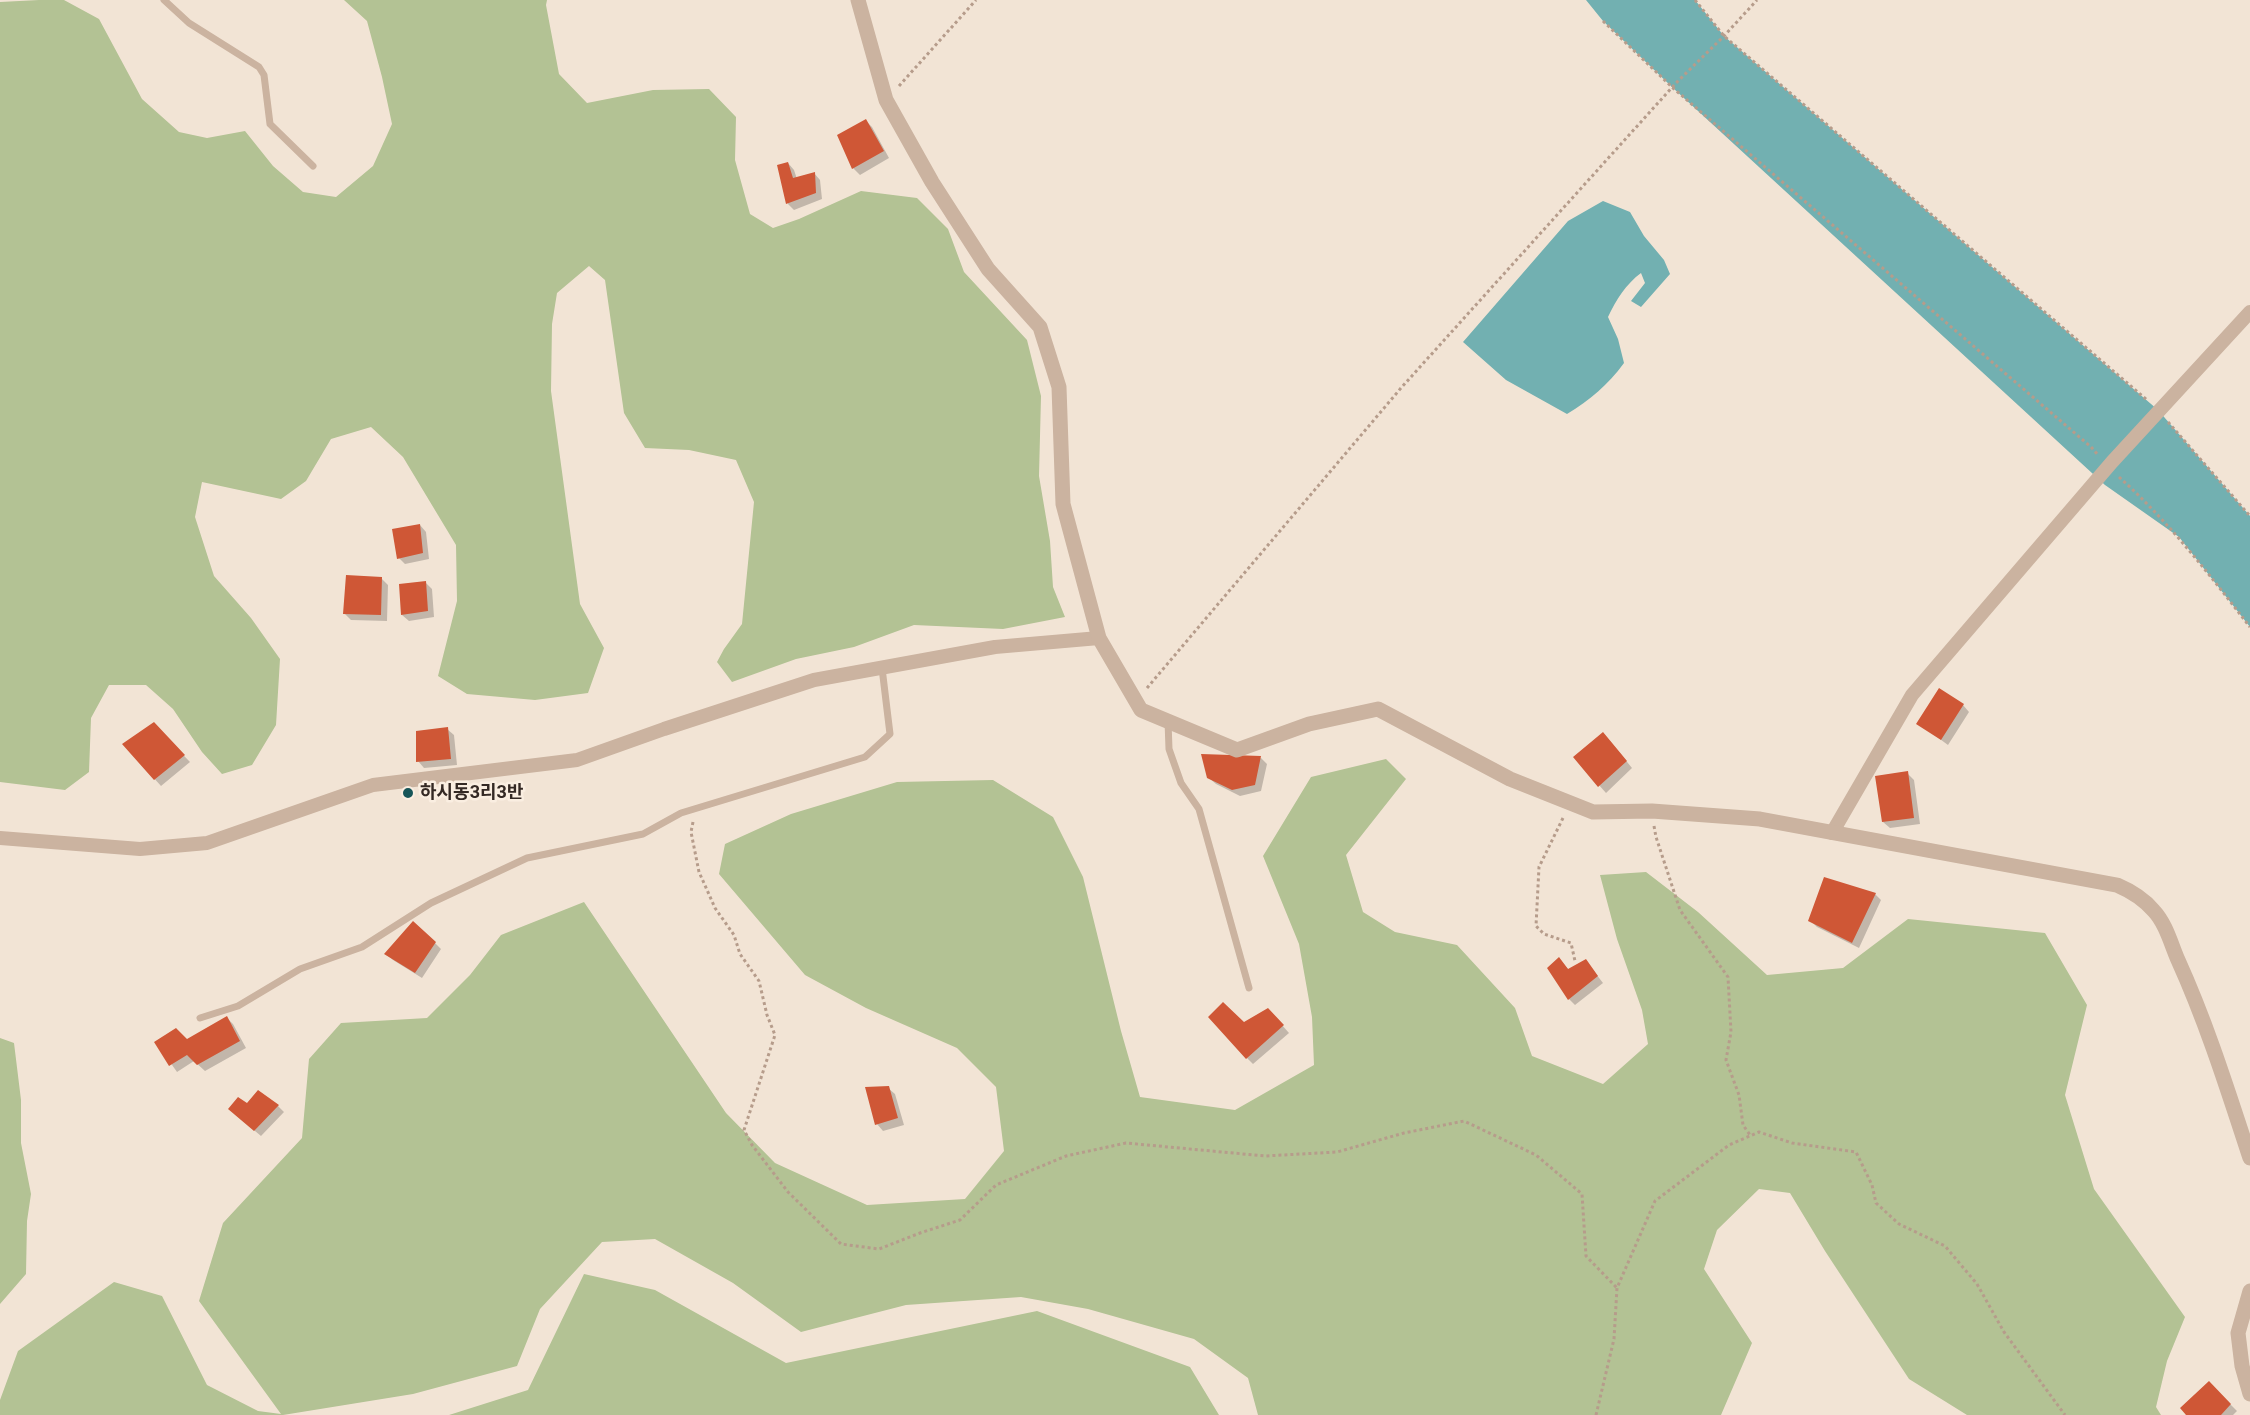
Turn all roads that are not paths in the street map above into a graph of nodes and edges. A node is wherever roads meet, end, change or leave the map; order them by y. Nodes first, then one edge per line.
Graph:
1 (164, 0) edge
2 (858, 0) edge
3 (313, 166) dead end
4 (2250, 312) edge
5 (1099, 638) junction
6 (882, 668) junction
7 (1168, 721) junction
8 (1832, 833) junction
9 (0, 838) edge
10 (1249, 988) dead end
11 (200, 1018) dead end
12 (2250, 1158) edge
13 (2250, 1291) edge
14 (2250, 1394) edge

1 - 3 lane
2 - 5 street
4 - 8 street
5 - 6 street
5 - 7 street
6 - 9 street
6 - 11 lane
7 - 8 street
7 - 10 lane
8 - 12 street
13 - 14 street

